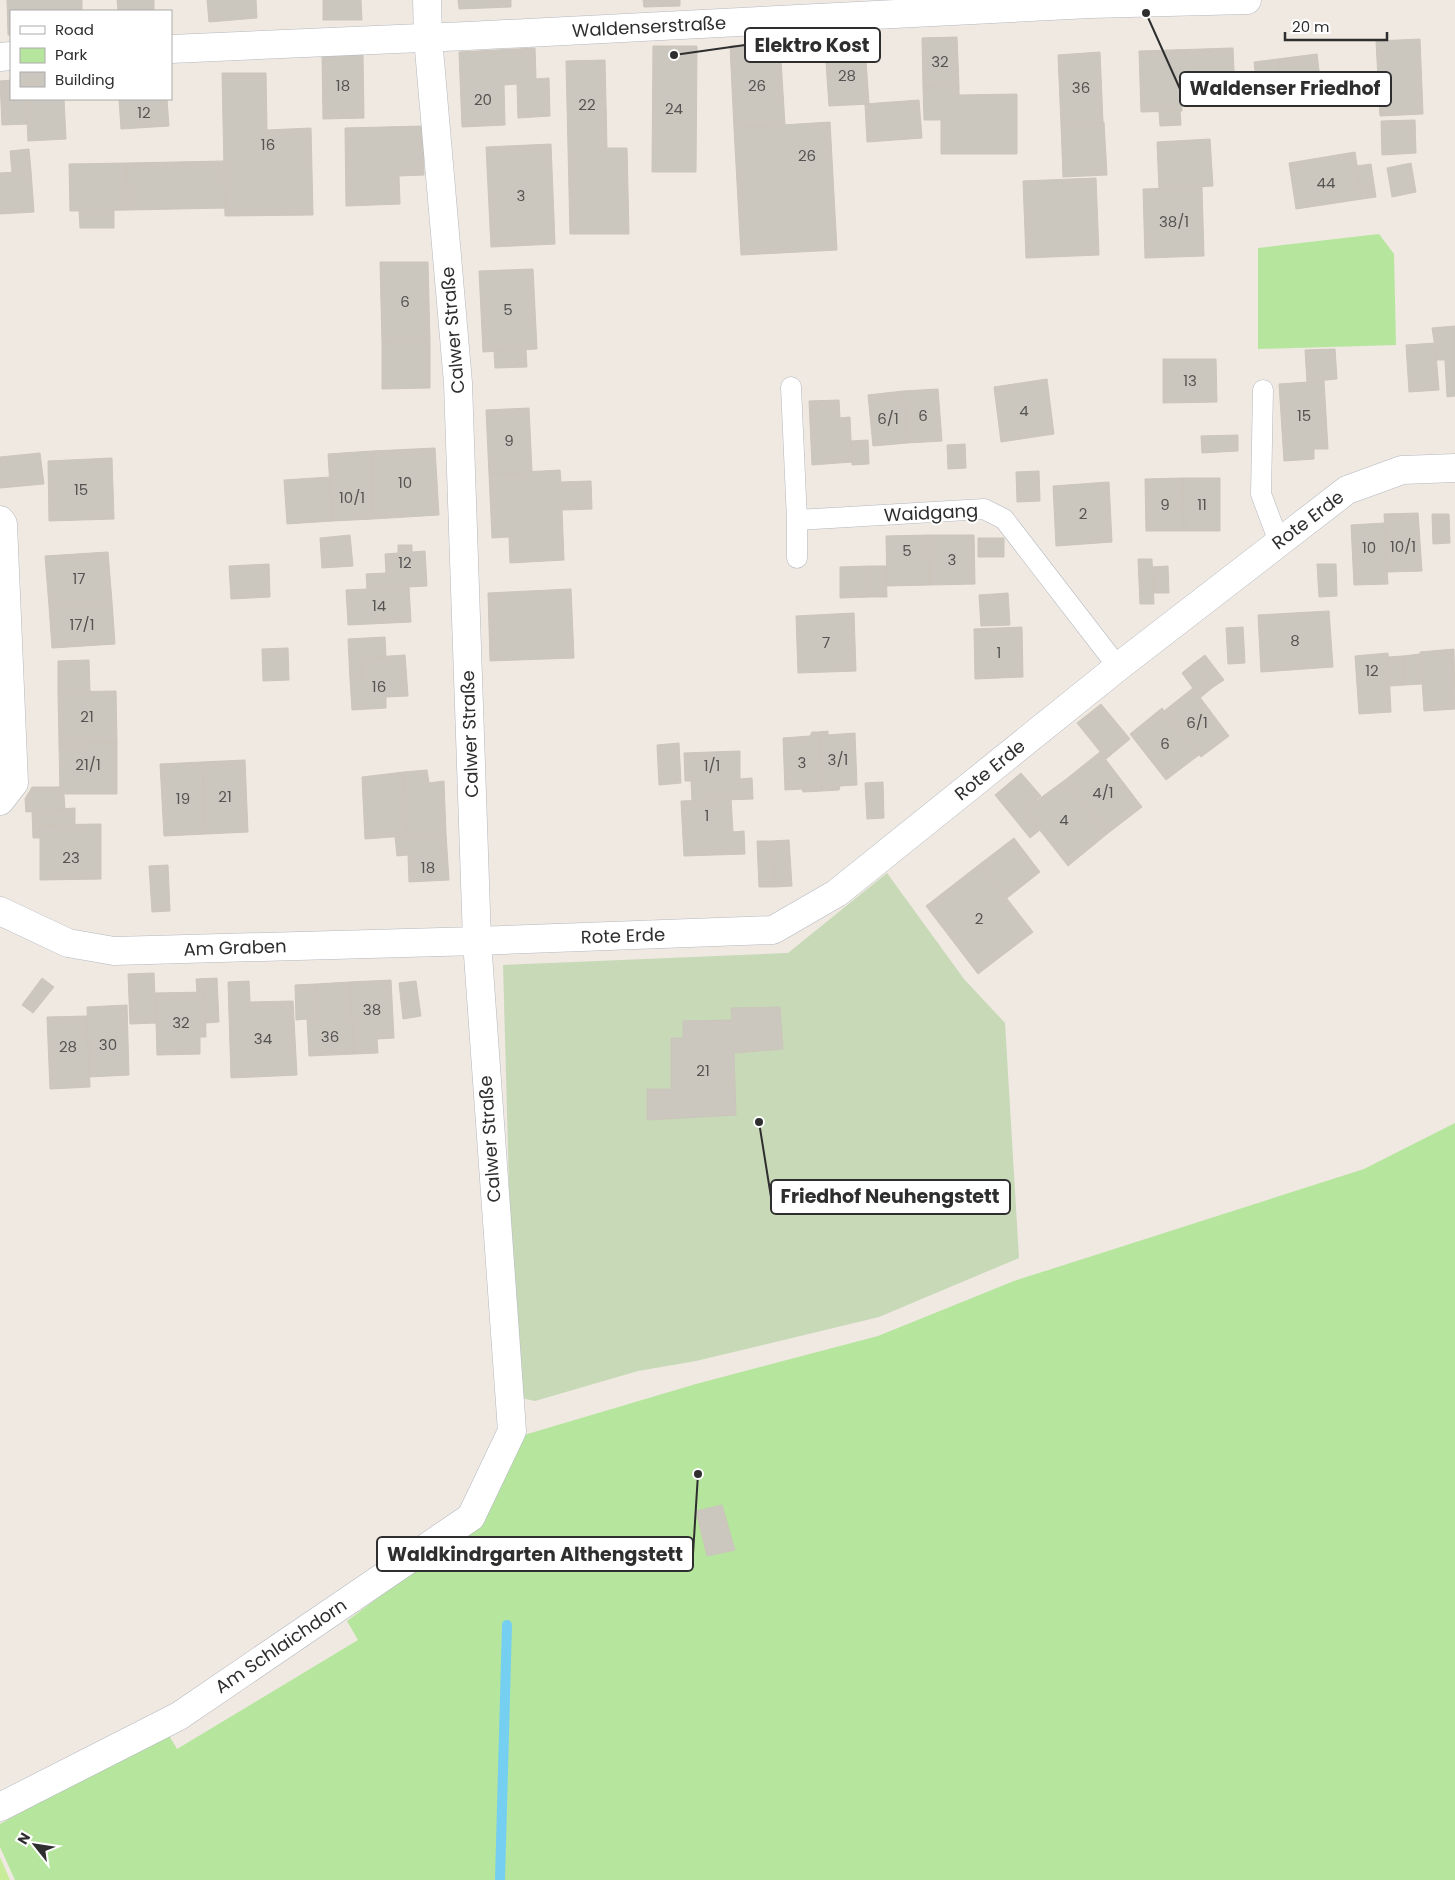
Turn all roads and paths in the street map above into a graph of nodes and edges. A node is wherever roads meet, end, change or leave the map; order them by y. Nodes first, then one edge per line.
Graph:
1 (427, 0) edge
2 (1247, 0) edge
3 (428, 38) junction
4 (172, 49) edge
5 (791, 387) dead end
6 (1263, 390) dead end
7 (1455, 468) edge
8 (0, 520) edge
9 (797, 520) junction
10 (1279, 542) junction
11 (797, 558) dead end
12 (1118, 668) junction
13 (0, 801) edge
14 (0, 911) edge
15 (477, 941) junction
16 (512, 1431) joint
17 (0, 1808) edge

1 - 3 street, Calwer Straße
2 - 3 street, Waldenserstraße
3 - 4 street, Waldenserstraße
3 - 15 street, Calwer Straße
5 - 9 lane
6 - 10 lane
7 - 10 street, Rote Erde
8 - 13 street
9 - 11 lane
9 - 12 lane, Waidgang
10 - 12 street, Rote Erde
12 - 15 street, Rote Erde
14 - 15 street, Am Graben
15 - 16 street, Calwer Straße
16 - 17 street, Am Schlaichdorn

